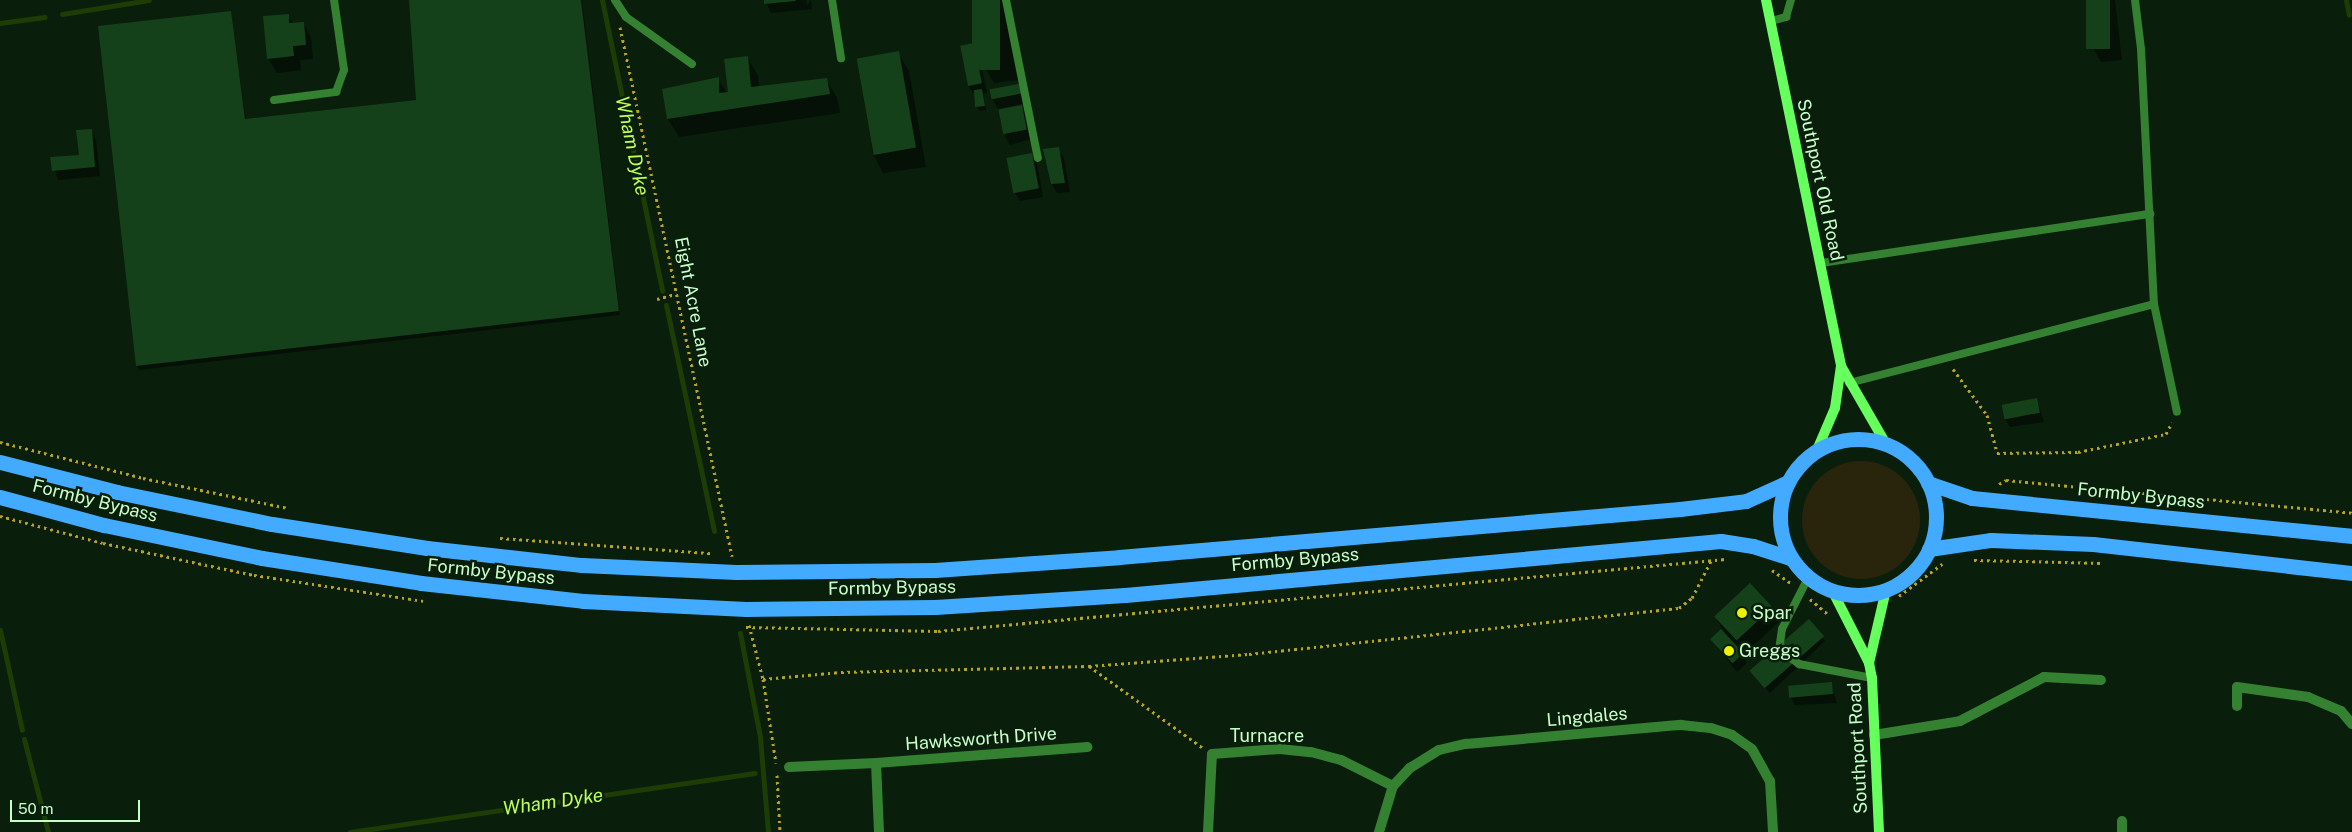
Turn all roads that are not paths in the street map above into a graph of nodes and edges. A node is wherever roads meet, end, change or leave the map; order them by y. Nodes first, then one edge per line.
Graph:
1 (334, 0) edge
2 (832, 0) edge
3 (1006, 0) edge
4 (1766, 0) edge
5 (1791, 0) edge
6 (2135, 0) edge
7 (616, 3) edge
8 (1771, 21) junction
9 (842, 58) dead end
10 (692, 64) dead end
11 (274, 100) dead end
12 (1038, 158) dead end
13 (2150, 214) junction
14 (1821, 263) junction
15 (2154, 304) junction
16 (1841, 366) junction
17 (1849, 383) junction
18 (2177, 412) road end
19 (1886, 444) junction
20 (1817, 450) junction
21 (0, 462) edge
22 (1788, 482) junction
23 (1928, 482) junction
24 (0, 497) edge
25 (2352, 536) edge
26 (1929, 549) junction
27 (1791, 558) junction
28 (2352, 573) edge
29 (1808, 578) junction
30 (1886, 590) junction
31 (1833, 592) junction
32 (1869, 663) junction
33 (1872, 678) junction
34 (2101, 680) dead end
35 (2237, 706) dead end
36 (2352, 724) edge
37 (1874, 735) junction
38 (1087, 747) dead end
39 (876, 763) junction
40 (788, 767) dead end
41 (1393, 786) junction
42 (2122, 821) dead end
43 (879, 832) edge
44 (1208, 832) edge
45 (1380, 832) edge
46 (1773, 832) edge
47 (1879, 832) edge
48 (2122, 832) edge

1 - 11 lane
2 - 9 lane
3 - 12 lane
4 - 8 street, Southport Old Road
5 - 8 lane
6 - 13 lane
7 - 10 lane
8 - 14 street, Southport Old Road
13 - 14 lane
13 - 15 lane
14 - 16 street, Southport Old Road
15 - 17 lane
15 - 18 lane
16 - 17 street
16 - 20 street
17 - 19 street
19 - 20 highway
19 - 23 highway
20 - 22 highway
21 - 22 highway, Formby Bypass
22 - 27 highway
23 - 25 highway, Formby Bypass
23 - 26 highway
24 - 27 highway, Formby Bypass
26 - 28 highway
26 - 30 highway
27 - 29 highway
29 - 31 highway
29 - 33 lane
30 - 31 highway
30 - 32 street, Southport Road
31 - 32 street, Southport Road
32 - 33 street, Southport Road
33 - 37 street, Southport Road
34 - 37 street
35 - 36 street
37 - 47 street, Southport Road
38 - 39 street, Hawksworth Drive
39 - 40 street, Hawksworth Drive
39 - 43 street
41 - 44 street, Turnacre
41 - 45 street
41 - 46 street, Lingdales
42 - 48 street

